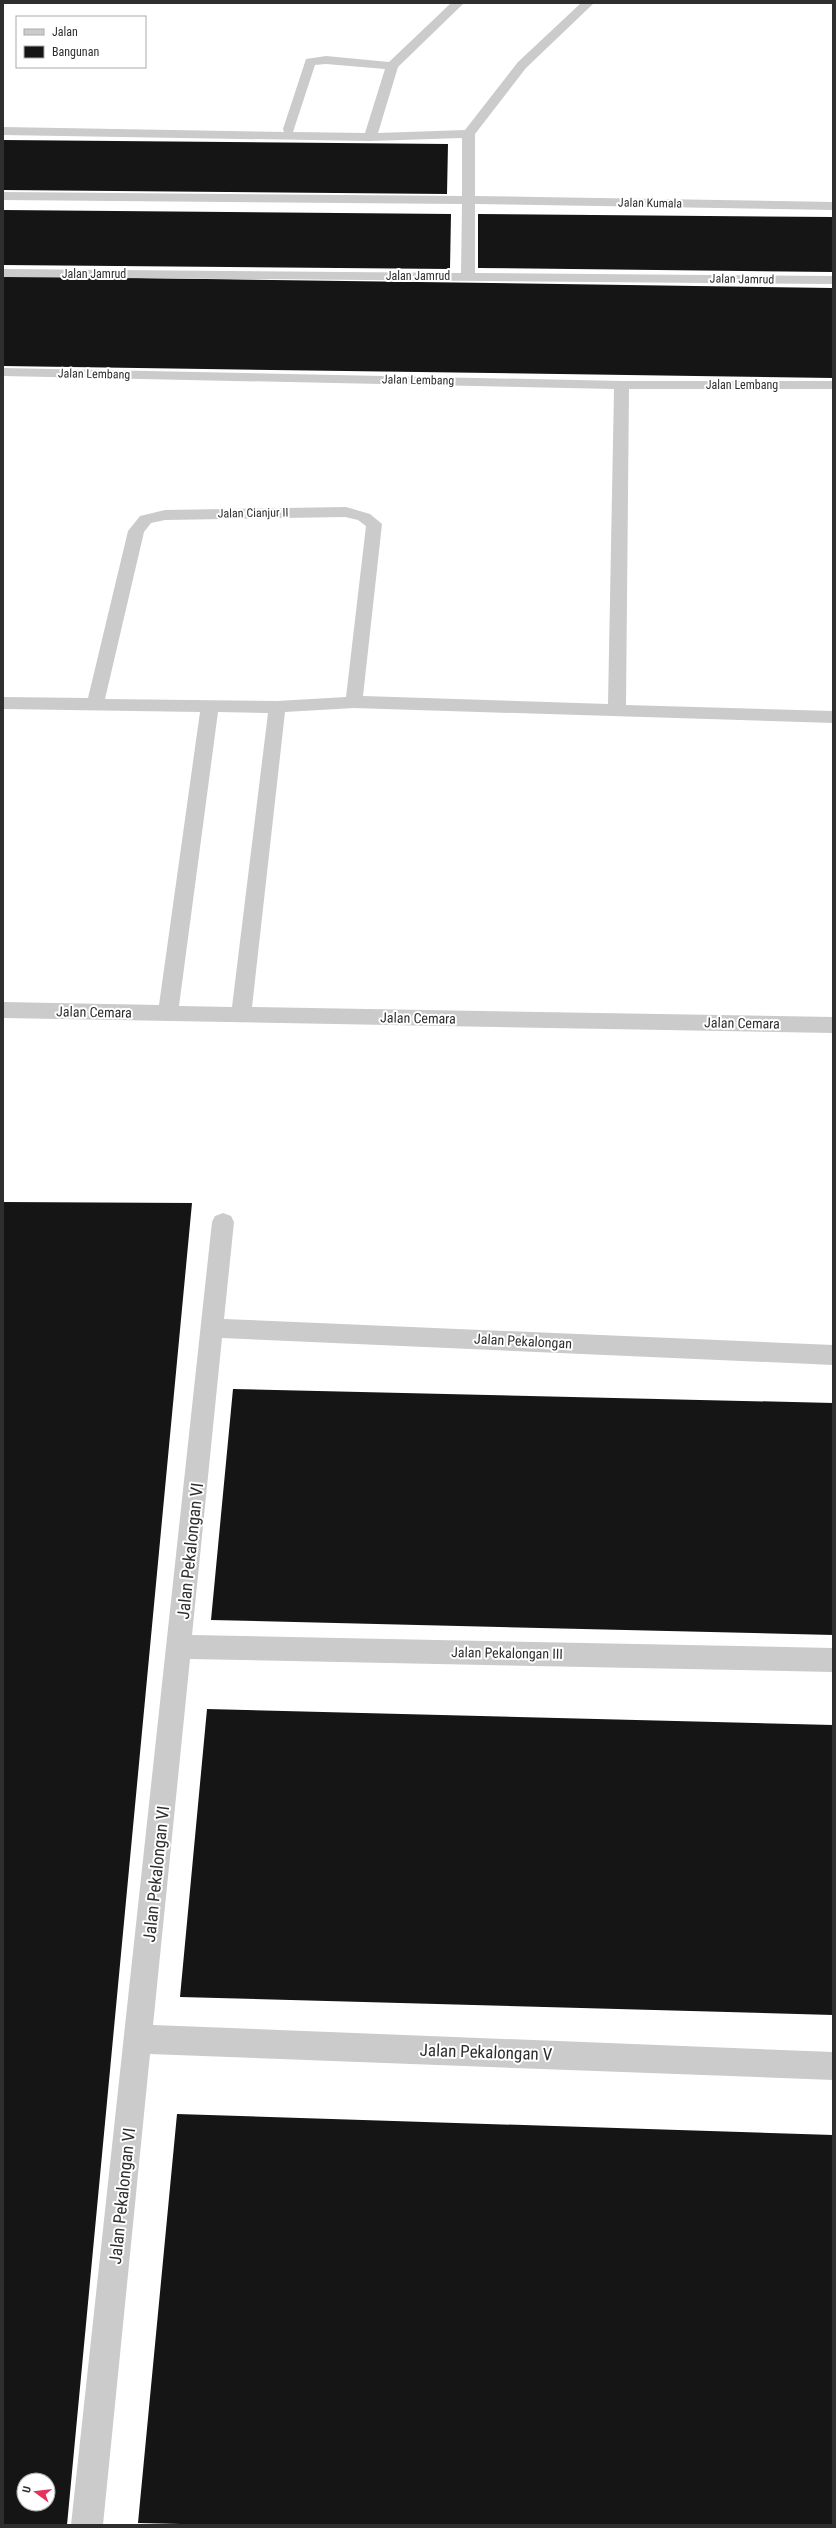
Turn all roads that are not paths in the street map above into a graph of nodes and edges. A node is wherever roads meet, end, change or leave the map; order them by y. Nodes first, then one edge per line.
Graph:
1 (458, 3) edge
2 (588, 3) edge
3 (392, 66) junction
4 (289, 129) dead end
5 (3, 131) edge
6 (469, 134) junction
7 (370, 137) junction
8 (3, 196) edge
9 (468, 200) junction
10 (833, 206) edge
11 (3, 273) edge
12 (468, 276) junction
13 (833, 280) edge
14 (3, 372) edge
15 (622, 385) junction
16 (833, 386) edge
17 (354, 702) junction
18 (3, 703) edge
19 (95, 705) junction
20 (210, 706) junction
21 (277, 707) junction
22 (616, 709) junction
23 (833, 717) edge
24 (3, 1010) edge
25 (168, 1013) junction
26 (241, 1014) junction
27 (833, 1025) edge
28 (223, 1222) dead end
29 (213, 1328) junction
30 (833, 1355) edge
31 (180, 1647) junction
32 (833, 1660) edge
33 (139, 2039) junction
34 (833, 2066) edge
35 (88, 2525) edge

1 - 3 street
2 - 6 street
3 - 4 street
3 - 7 street
5 - 7 street
6 - 7 street
6 - 9 street
8 - 9 street, Jalan Kumala
9 - 10 street, Jalan Kumala
9 - 12 street
11 - 12 street, Jalan Jamrud
12 - 13 street, Jalan Jamrud
14 - 15 street, Jalan Lembang
15 - 16 street, Jalan Lembang
15 - 22 street
17 - 19 street, Jalan Cianjur II
17 - 21 street
17 - 22 street
18 - 19 street
19 - 20 street
20 - 21 street
20 - 25 street
21 - 26 street
22 - 23 street
24 - 25 street, Jalan Cemara
25 - 26 street, Jalan Cemara
26 - 27 street, Jalan Cemara
28 - 29 street, Jalan Pekalongan VI
29 - 30 street, Jalan Pekalongan
29 - 31 street, Jalan Pekalongan VI
31 - 32 street, Jalan Pekalongan III
31 - 33 street, Jalan Pekalongan VI
33 - 34 street, Jalan Pekalongan V
33 - 35 street, Jalan Pekalongan VI

